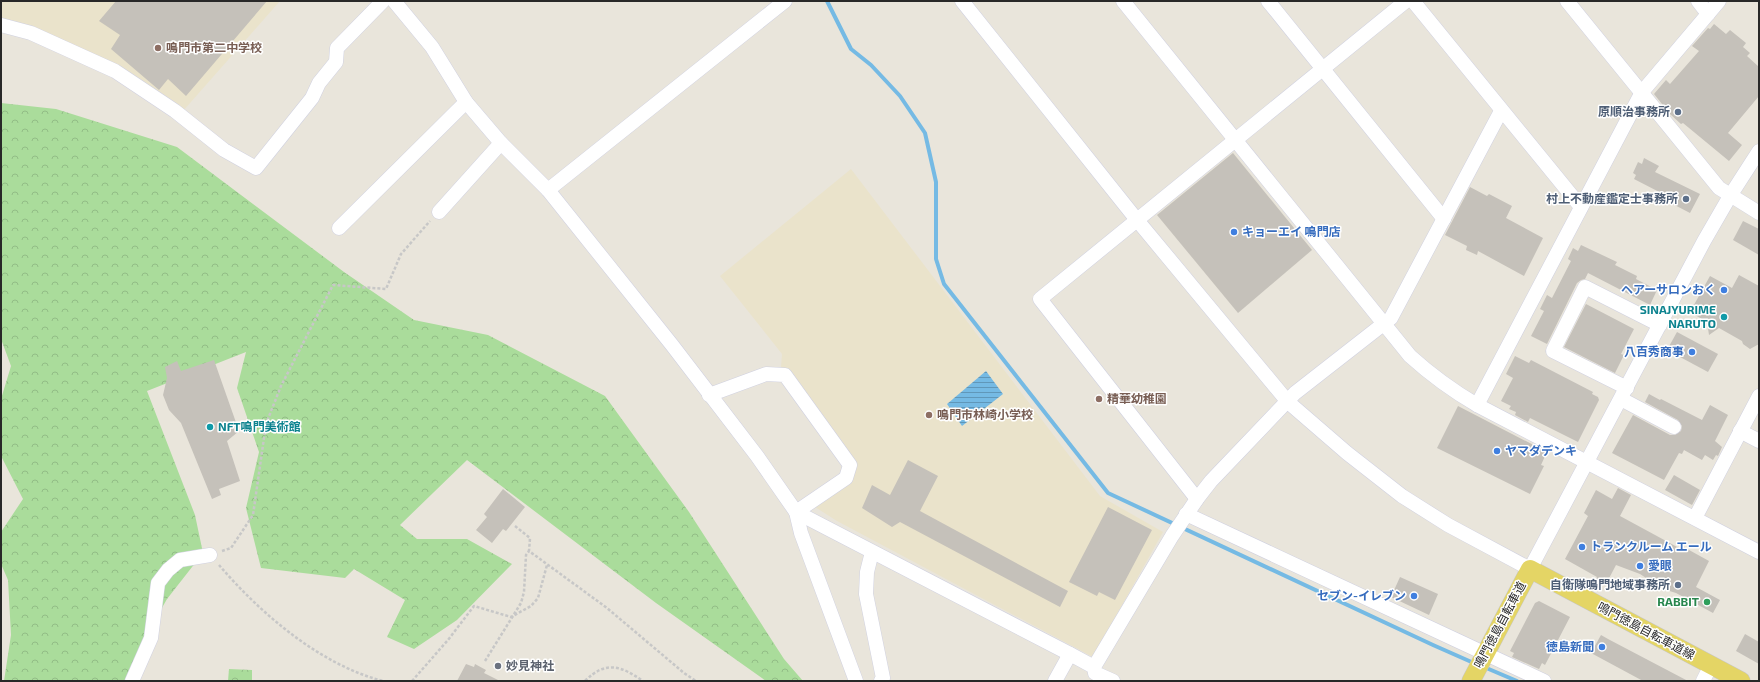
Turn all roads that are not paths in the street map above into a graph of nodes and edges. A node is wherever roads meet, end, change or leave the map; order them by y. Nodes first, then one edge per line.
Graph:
1 (383, 1) edge
2 (394, 1) edge
3 (785, 1) edge
4 (962, 1) edge
5 (1123, 1) edge
6 (1268, 1) edge
7 (1406, 1) edge
8 (1413, 1) edge
9 (1568, 1) edge
10 (1698, 1) edge
11 (1719, 1) edge
12 (1708, 14) junction
13 (1, 25) edge
14 (1323, 69) junction
15 (1642, 92) junction
16 (466, 102) junction
17 (1501, 111) junction
18 (1234, 140) junction
19 (501, 144) junction
20 (1759, 152) edge
21 (548, 190) junction
22 (1730, 196) junction
23 (1581, 207) junction
24 (439, 212) road end
25 (1759, 214) edge
26 (1444, 219) junction
27 (1137, 220) junction
28 (339, 228) dead end
29 (1384, 324) junction
30 (1660, 325) junction
31 (1624, 394) junction
32 (708, 395) junction
33 (1759, 396) edge
34 (1288, 402) junction
35 (1477, 405) junction
36 (1674, 427) dead end
37 (1740, 431) junction
38 (1759, 441) edge
39 (1588, 462) junction
40 (1197, 499) junction
41 (796, 512) junction
42 (1185, 516) junction
43 (1696, 518) junction
44 (872, 552) junction
45 (1759, 552) edge
46 (210, 555) road end
47 (1530, 569) junction
48 (1070, 654) junction
49 (1712, 665) junction
50 (1479, 666) edge
51 (1094, 667) junction
52 (132, 681) edge
53 (856, 681) edge
54 (881, 681) edge
55 (1056, 681) edge
56 (1113, 681) edge
57 (1544, 681) edge
58 (1703, 681) edge
59 (1741, 681) edge

1 - 13 street
2 - 16 street
3 - 21 street
4 - 27 street
5 - 18 street
6 - 14 street
7 - 14 street
8 - 17 street
9 - 15 street
10 - 12 street
11 - 12 street
12 - 15 street
14 - 18 street
14 - 26 street
15 - 22 street
15 - 23 street
16 - 19 street
16 - 28 street
17 - 23 street
17 - 26 street
18 - 27 street
18 - 29 street
19 - 21 street
19 - 24 street
20 - 22 street
21 - 32 street
22 - 25 street
22 - 30 street
23 - 35 street
26 - 29 street
27 - 34 street
27 - 40 street
29 - 34 street
29 - 35 street
30 - 31 street
30 - 31 street
31 - 36 street
31 - 39 street
32 - 41 street
32 - 41 street
33 - 37 street
34 - 40 street
34 - 47 street
35 - 39 street
37 - 38 street
37 - 43 street
39 - 43 street
39 - 47 street
40 - 42 street
41 - 44 street
41 - 53 street
42 - 50 street
42 - 51 street
43 - 45 street
44 - 48 street
44 - 54 street
46 - 52 street
47 - 49 main road, 鳴門徳島自転車道線
47 - 50 main road, 鳴門徳島自転車道
48 - 51 street
48 - 55 street
49 - 58 street
49 - 59 main road, 鳴門徳島自転車道線
50 - 57 street
51 - 56 street

